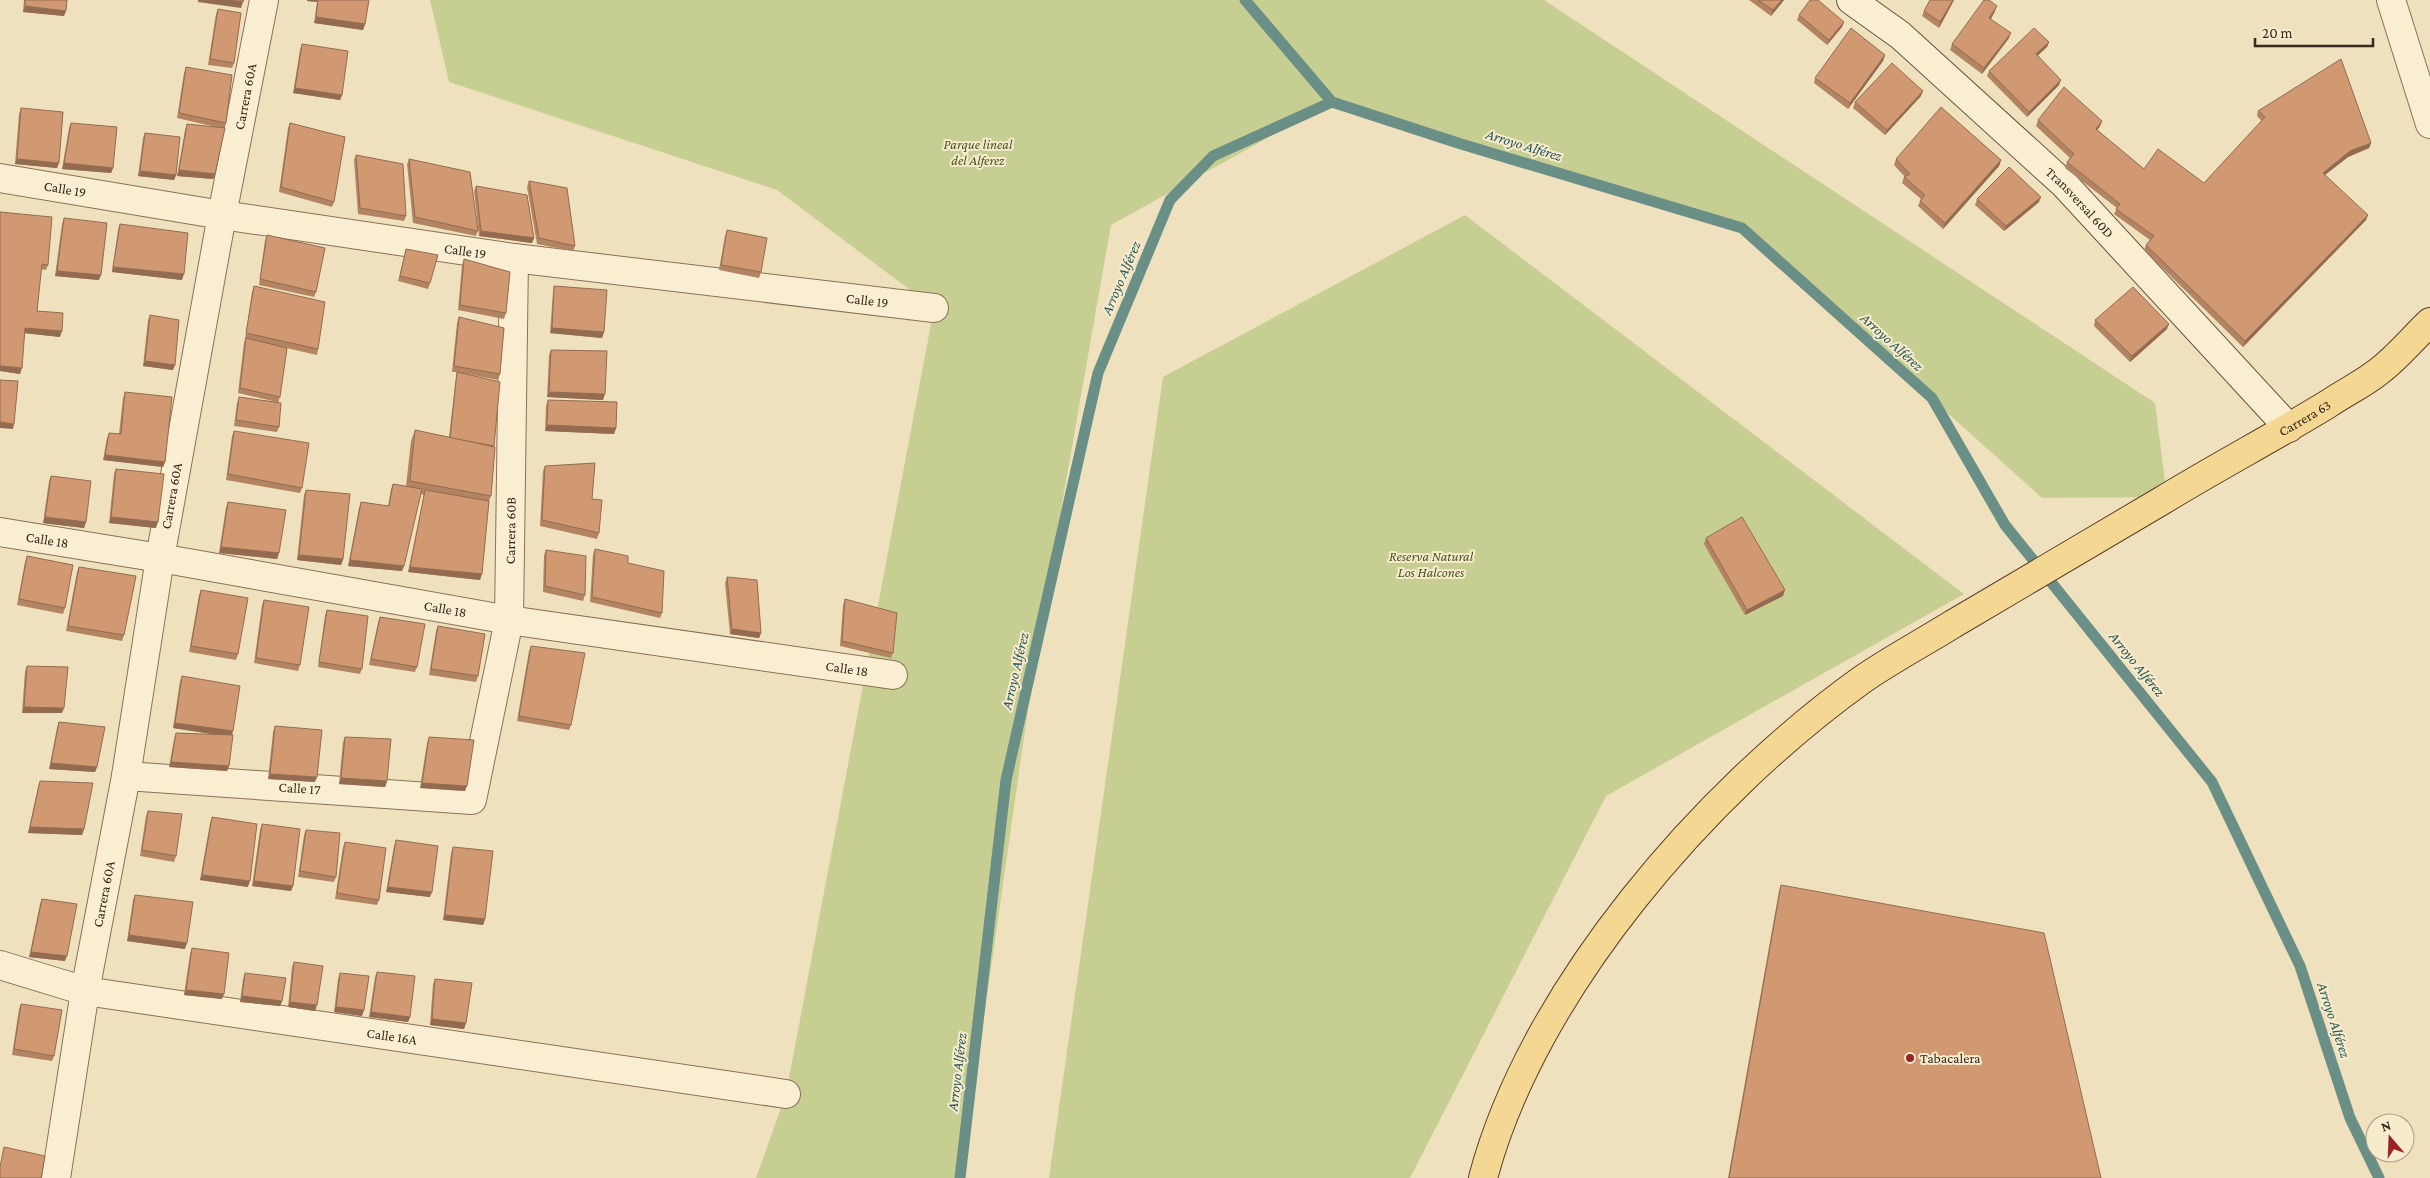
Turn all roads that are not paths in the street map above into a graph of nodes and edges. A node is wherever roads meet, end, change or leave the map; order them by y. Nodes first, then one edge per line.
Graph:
1 (264, 0) edge
2 (1851, 0) edge
3 (2391, 0) edge
4 (2430, 124) edge
5 (0, 178) edge
6 (222, 215) junction
7 (514, 258) junction
8 (934, 308) dead end
9 (2430, 322) edge
10 (2289, 428) junction
11 (0, 532) edge
12 (160, 558) junction
13 (508, 620) junction
14 (893, 675) dead end
15 (126, 776) junction
16 (472, 800) joint
17 (0, 965) edge
18 (85, 991) junction
19 (786, 1094) dead end
20 (56, 1178) edge
21 (1483, 1178) edge

1 - 6 street, Carrera 60A
2 - 10 street, Transversal 60D
3 - 4 street
5 - 6 street, Calle 19
6 - 7 street, Calle 19
6 - 12 street, Carrera 60A
7 - 8 street, Calle 19
7 - 13 street, Carrera 60B
9 - 10 main road, Carrera 63
10 - 21 main road, Carrera 63
11 - 12 street, Calle 18
12 - 13 street, Calle 18
12 - 15 street, Carrera 60A
13 - 14 street, Calle 18
13 - 16 street, Carrera 60B
15 - 16 street, Calle 17
15 - 18 street, Carrera 60A
17 - 18 street, Calle 16A
18 - 19 street, Calle 16A
18 - 20 street, Carrera 60A

